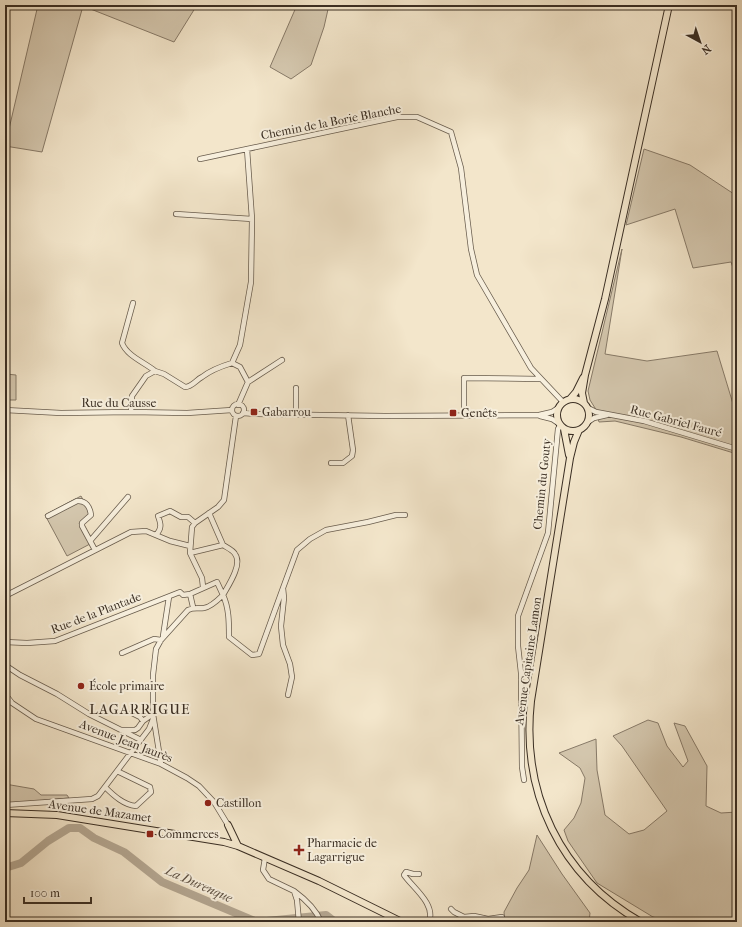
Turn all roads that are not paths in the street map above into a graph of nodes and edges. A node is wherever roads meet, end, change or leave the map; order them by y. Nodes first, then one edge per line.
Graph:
1 (669, 5) edge
2 (248, 149) junction
3 (200, 159) dead end
4 (176, 214) dead end
5 (252, 219) junction
6 (133, 303) dead end
7 (282, 360) dead end
8 (232, 363) junction
9 (155, 371) junction
10 (585, 374) junction
11 (540, 379) junction
12 (248, 382) junction
13 (296, 388) dead end
14 (570, 399) junction
15 (563, 402) junction
16 (238, 405) junction
17 (586, 406) junction
18 (558, 408) junction
19 (5, 410) edge
20 (232, 410) junction
21 (131, 412) junction
22 (243, 413) junction
23 (296, 415) junction
24 (348, 415) junction
25 (539, 415) junction
26 (609, 415) junction
27 (236, 416) junction
28 (464, 416) junction
29 (588, 422) junction
30 (561, 426) junction
31 (580, 430) junction
32 (737, 449) edge
33 (570, 458) junction
34 (331, 463) dead end
35 (128, 497) dead end
36 (209, 514) junction
37 (405, 515) dead end
38 (48, 516) dead end
39 (195, 523) junction
40 (156, 535) junction
41 (90, 541) junction
42 (223, 545) junction
43 (190, 546) junction
44 (95, 550) junction
45 (190, 553) junction
46 (203, 587) junction
47 (283, 588) junction
48 (190, 594) junction
49 (223, 595) junction
50 (5, 596) edge
51 (169, 596) junction
52 (193, 607) junction
53 (162, 638) junction
54 (5, 642) edge
55 (122, 653) dead end
56 (5, 665) edge
57 (5, 694) edge
58 (288, 695) dead end
59 (133, 711) dead end
60 (153, 717) junction
61 (143, 721) junction
62 (120, 730) junction
63 (141, 740) junction
64 (131, 752) junction
65 (161, 764) junction
66 (117, 771) junction
67 (524, 780) dead end
68 (105, 787) junction
69 (5, 805) edge
70 (5, 813) edge
71 (228, 826) joint
72 (238, 846) junction
73 (265, 858) junction
74 (419, 874) dead end
75 (294, 891) junction
76 (451, 909) dead end
77 (321, 921) edge
78 (300, 922) edge
79 (402, 922) edge
80 (429, 922) edge
81 (500, 922) edge
82 (641, 922) edge

1 - 10 main road
2 - 3 street, Chemin de la Borie Blanche
2 - 5 street, Chemin de la Borie Blanche
2 - 11 street, Chemin de la Borie Blanche
4 - 5 street
5 - 8 street, Chemin de la Borie Blanche
6 - 9 street
7 - 12 street
8 - 9 street
8 - 12 street
9 - 21 street
10 - 14 main road
10 - 17 main road
11 - 15 street, Chemin de la Borie Blanche
11 - 28 street
12 - 16 street
13 - 23 street
14 - 15 main road
14 - 17 main road
15 - 18 main road
16 - 20 street
16 - 22 street
17 - 26 street, Rue Gabriel Fauré
17 - 29 main road
18 - 25 street
18 - 30 main road
19 - 21 street, Rue du Causse
20 - 21 street, Rue du Causse
20 - 27 street
22 - 23 street
22 - 27 street
23 - 24 street
24 - 28 street
24 - 34 street
25 - 28 street
25 - 30 street
26 - 29 street, Rue Gabriel Fauré
26 - 32 street, Rue Gabriel Fauré
27 - 36 street
29 - 31 main road
30 - 31 main road
30 - 33 main road, Avenue Capitaine Lamon
30 - 67 street, Chemin du Gouty
31 - 33 main road, Avenue Capitaine Lamon
33 - 82 main road, Avenue Capitaine Lamon
35 - 41 street
36 - 39 street
36 - 42 street
37 - 47 street
38 - 41 street
39 - 40 street
39 - 43 street
40 - 43 street
40 - 44 street
41 - 44 street
42 - 45 street
42 - 49 street
43 - 45 street
44 - 50 street
45 - 46 street
46 - 48 street
46 - 49 street
47 - 49 street
47 - 58 street
48 - 51 street, Rue de la Plantade
48 - 52 street
49 - 52 street
51 - 53 street
51 - 54 street, Rue de la Plantade
52 - 53 street
53 - 55 street
53 - 60 street
56 - 62 street
57 - 64 street, Avenue Jean Jaurès
59 - 61 street
60 - 61 street
60 - 63 street
60 - 65 street
61 - 62 street
62 - 63 street
63 - 64 street
64 - 65 street, Avenue Jean Jaurès
64 - 66 street
65 - 71 street, Avenue Jean Jaurès
66 - 68 street
66 - 68 street
68 - 69 street
70 - 72 main road, Avenue de Mazamet
71 - 72 main road, Avenue Jean Jaurès
72 - 73 main road, Avenue de Mazamet
73 - 75 street
73 - 79 main road, Avenue de Mazamet
74 - 80 street
75 - 77 street
75 - 78 street
76 - 81 street

